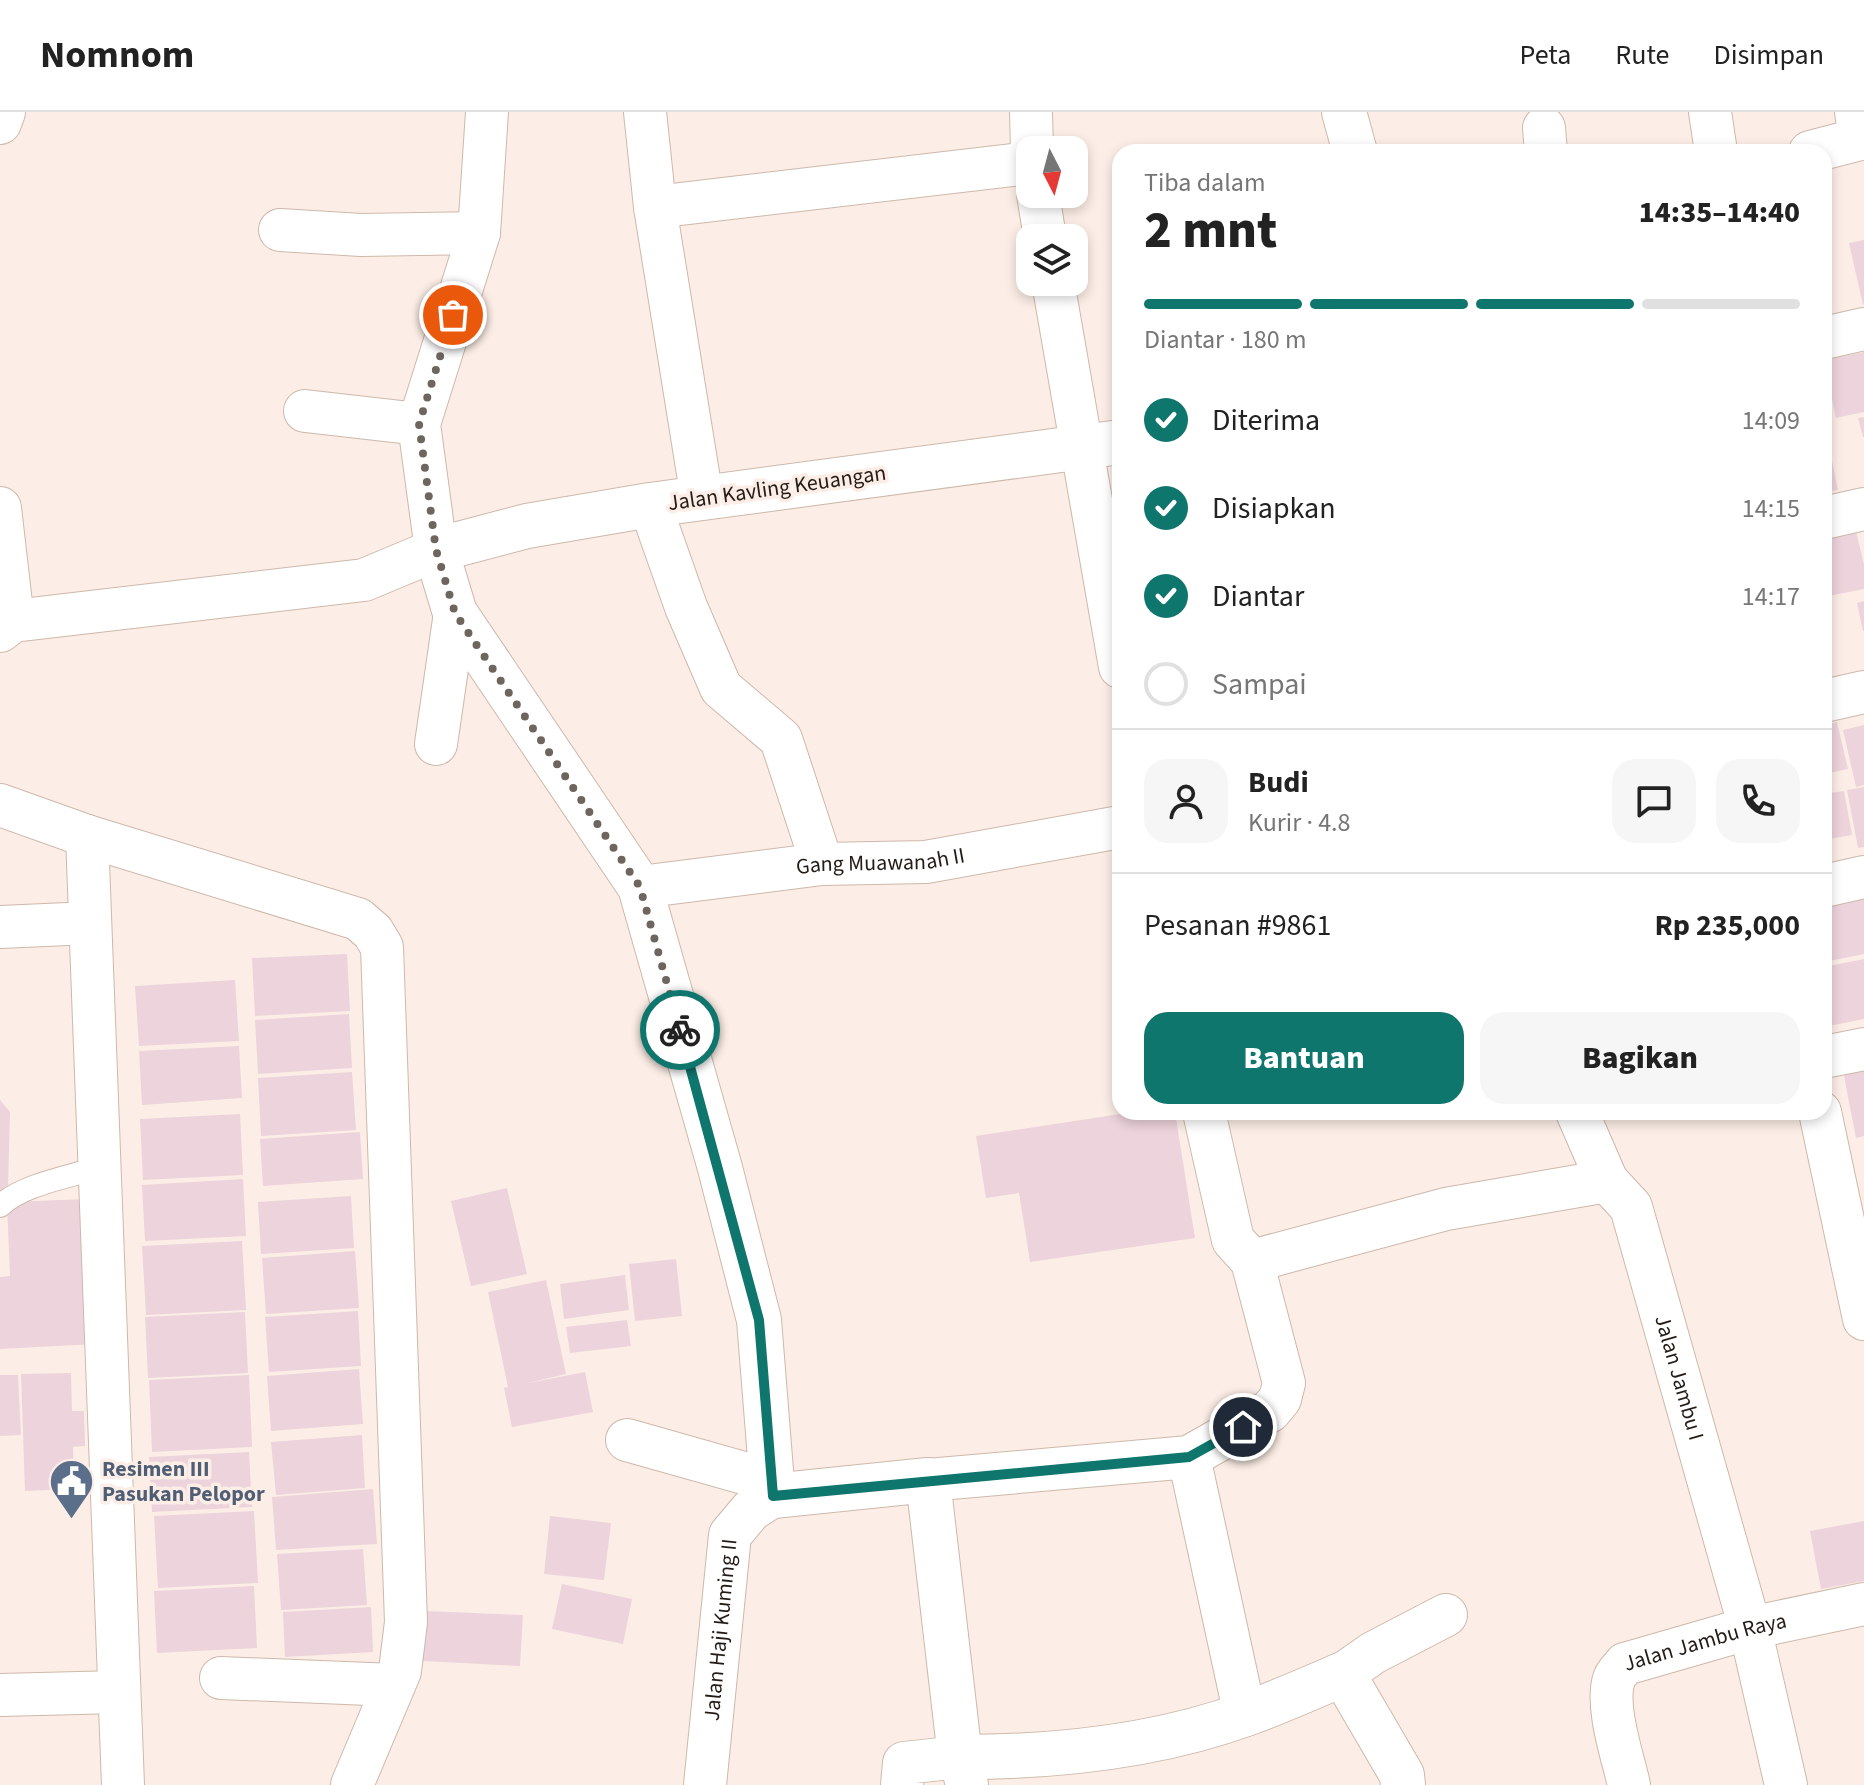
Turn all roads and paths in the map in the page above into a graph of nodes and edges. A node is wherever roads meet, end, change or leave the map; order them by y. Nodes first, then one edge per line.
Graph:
1 (4, 112) edge
2 (487, 112) edge
3 (645, 112) edge
4 (1031, 112) edge
5 (1344, 112) edge
6 (1710, 112) edge
7 (0, 123) edge
8 (1858, 126) edge
9 (1032, 136) edge
10 (1353, 144) edge
11 (1715, 144) edge
12 (1825, 144) edge
13 (1016, 165) edge
14 (655, 207) junction
15 (280, 230) dead end
16 (479, 233) junction
17 (1057, 296) edge
18 (1864, 329) edge
19 (1832, 336) edge
20 (305, 411) dead end
21 (419, 424) junction
22 (1101, 444) edge
23 (702, 498) junction
24 (650, 505) junction
25 (1864, 509) edge
26 (1832, 516) edge
27 (1, 528) edge
28 (436, 550) junction
29 (1112, 573) edge
30 (455, 613) junction
31 (6, 626) edge
32 (1864, 692) edge
33 (1832, 699) edge
34 (436, 744) dead end
35 (0, 805) edge
36 (1112, 828) edge
37 (87, 836) junction
38 (822, 864) junction
39 (1864, 877) edge
40 (1832, 884) edge
41 (640, 887) junction
42 (90, 923) junction
43 (0, 927) edge
44 (1864, 1049) edge
45 (1832, 1055) edge
46 (1206, 1120) edge
47 (1822, 1120) edge
48 (1581, 1125) edge
49 (100, 1167) junction
50 (1607, 1181) junction
51 (0, 1206) edge
52 (1855, 1233) edge
53 (1252, 1261) junction
54 (1864, 1319) edge
55 (627, 1440) dead end
56 (1189, 1457) junction
57 (928, 1480) junction
58 (773, 1488) junction
59 (1864, 1604) edge
60 (1446, 1615) dead end
61 (1750, 1628) junction
62 (1343, 1674) junction
63 (221, 1678) dead end
64 (394, 1685) junction
65 (119, 1692) junction
66 (0, 1695) edge
67 (1245, 1715) junction
68 (964, 1771) edge
69 (123, 1785) edge
70 (352, 1785) edge
71 (705, 1785) edge
72 (902, 1785) edge
73 (1403, 1785) edge
74 (1629, 1785) edge
75 (1786, 1785) edge

1 - 7 street
2 - 16 street
3 - 14 street
4 - 9 street
5 - 10 street
6 - 11 street
8 - 12 street
13 - 14 street
14 - 23 street
15 - 16 street
16 - 21 street
17 - 22 street
18 - 19 street
20 - 21 street
21 - 28 street
22 - 23 street, Jalan Kavling Keuangan
22 - 29 street
23 - 24 street, Jalan Kavling Keuangan
24 - 28 street, Jalan Kavling Keuangan
24 - 38 street
25 - 26 street
27 - 31 street
28 - 30 street
28 - 31 street
30 - 34 street
30 - 41 street
32 - 33 street
35 - 37 street
36 - 38 street, Gang Muawanah II
37 - 42 street
37 - 64 street
38 - 41 street, Gang Muawanah II
39 - 40 street
41 - 58 street
42 - 43 street
42 - 49 street
44 - 45 street
46 - 53 street
47 - 52 street
48 - 50 street, Jalan Jambu I
49 - 51 lane
49 - 65 street
50 - 53 street
50 - 61 street, Jalan Jambu I
52 - 54 street
53 - 56 street
55 - 58 street
56 - 57 street
56 - 67 street
57 - 58 street
57 - 68 street
58 - 71 street, Jalan Haji Kuming II
59 - 61 street, Jalan Jambu Raya
60 - 62 street
61 - 74 street, Jalan Jambu Raya
61 - 75 street, Jalan Jambu I
62 - 67 street
62 - 73 street
63 - 64 street
64 - 70 street
65 - 66 street
65 - 69 street
67 - 68 street
68 - 72 street

